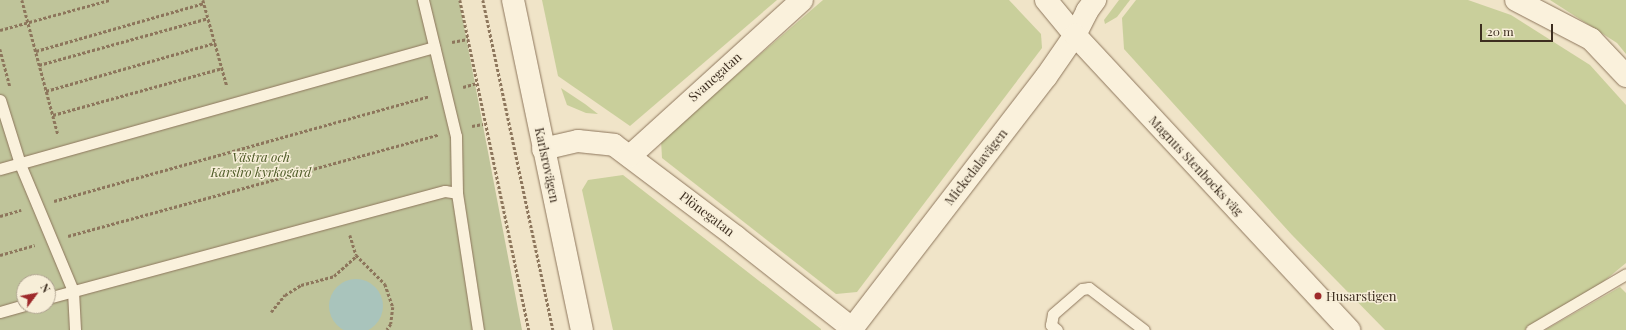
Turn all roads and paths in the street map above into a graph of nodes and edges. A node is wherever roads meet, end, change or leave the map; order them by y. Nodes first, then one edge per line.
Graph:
1 (22, 0) edge
2 (110, 0) edge
3 (423, 0) edge
4 (460, 0) edge
5 (483, 0) edge
6 (513, 0) edge
7 (802, 0) edge
8 (1046, 0) edge
9 (1095, 0) edge
10 (1516, 0) edge
11 (204, 2) edge
12 (208, 18) junction
13 (28, 23) junction
14 (0, 30) edge
15 (1075, 36) junction
16 (215, 43) junction
17 (434, 47) junction
18 (36, 51) junction
19 (40, 65) junction
20 (222, 68) junction
21 (1626, 76) edge
22 (477, 83) junction
23 (46, 91) junction
24 (445, 92) junction
25 (0, 100) edge
26 (232, 104) junction
27 (53, 115) junction
28 (483, 124) dead end
29 (454, 130) junction
30 (543, 149) junction
31 (63, 152) junction
32 (630, 156) junction
33 (20, 164) junction
34 (0, 169) edge
35 (457, 193) junction
36 (38, 206) junction
37 (0, 216) edge
38 (345, 218) junction
39 (52, 240) junction
40 (0, 255) edge
41 (356, 256) junction
42 (1626, 274) edge
43 (73, 291) junction
44 (56, 296) edge
45 (16, 307) edge
46 (0, 312) edge
47 (271, 312) dead end
48 (75, 330) edge
49 (387, 330) edge
50 (478, 330) edge
51 (529, 330) edge
52 (553, 330) edge
53 (582, 330) edge
54 (853, 330) edge
55 (1057, 330) edge
56 (1144, 330) edge
57 (1349, 330) edge
58 (1531, 330) edge

1 - 13 path
2 - 13 path
3 - 17 lane
4 - 22 path
5 - 52 path
6 - 30 street, Karlsrovägen
7 - 32 street, Svanegatan
8 - 15 street, Magnus Stenbocks väg
9 - 15 street, Mickedalavägen
10 - 21 street
11 - 12 path
11 - 18 path
12 - 16 path
12 - 19 path
13 - 14 path
13 - 18 path
15 - 54 street, Mickedalavägen
15 - 57 street, Magnus Stenbocks väg
16 - 20 path
16 - 23 path
17 - 24 lane
17 - 26 lane
18 - 19 path
19 - 23 path
20 - 26 path
20 - 27 path
22 - 24 path
22 - 51 path
23 - 27 path
24 - 29 lane
24 - 36 path
25 - 33 lane
26 - 31 lane
27 - 31 path
28 - 29 path
29 - 35 lane
29 - 39 path
30 - 32 street, Plönegatan
30 - 53 street, Karlsrovägen
31 - 33 lane
32 - 54 street, Plönegatan
33 - 34 lane
33 - 36 lane
35 - 38 lane
35 - 50 lane
36 - 37 path
36 - 39 lane
38 - 41 path
38 - 43 lane
39 - 40 path
39 - 43 lane
41 - 47 path
41 - 49 path
42 - 58 lane
43 - 44 lane
43 - 48 lane
45 - 46 lane
55 - 56 lane

